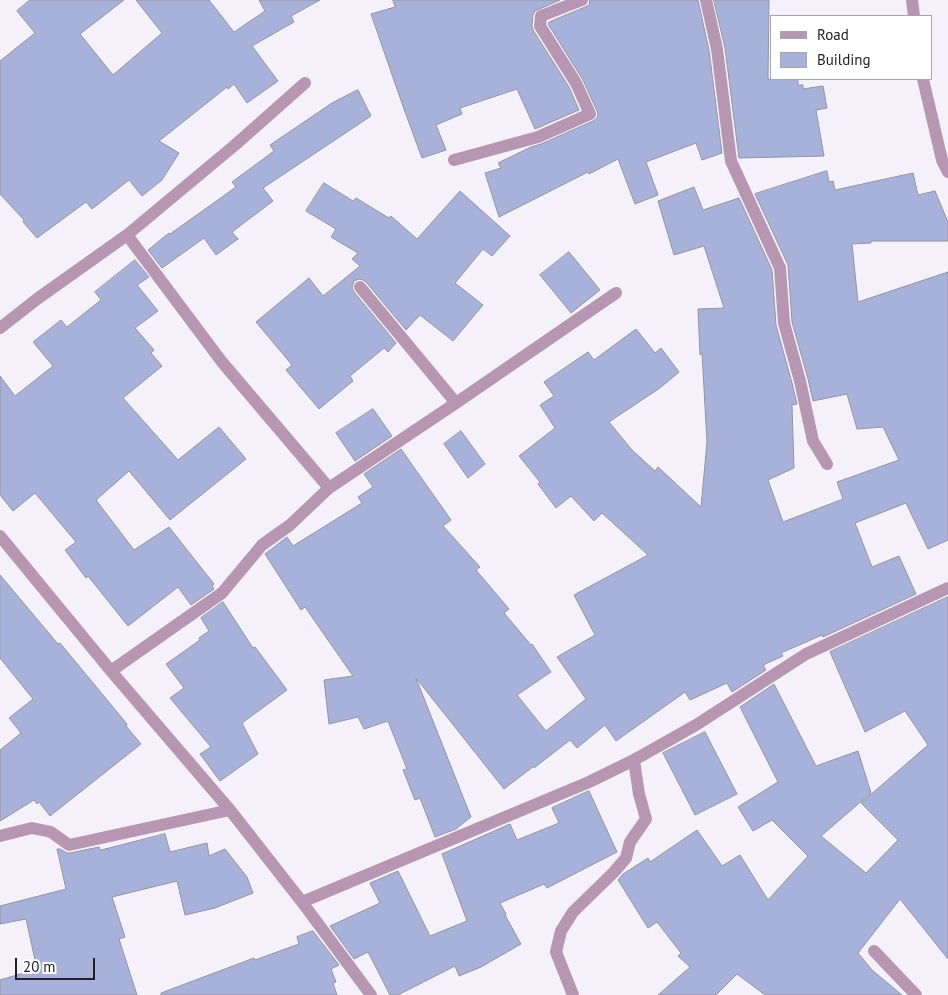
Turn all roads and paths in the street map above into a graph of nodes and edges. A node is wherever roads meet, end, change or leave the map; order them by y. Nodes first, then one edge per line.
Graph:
1 (582, 0) edge
2 (706, 0) edge
3 (912, 0) edge
4 (914, 15) edge
5 (923, 80) edge
6 (306, 83) dead end
7 (454, 160) dead end
8 (948, 172) edge
9 (127, 235) junction
10 (360, 287) dead end
11 (616, 293) dead end
12 (0, 328) edge
13 (456, 403) junction
14 (827, 464) dead end
15 (328, 488) junction
16 (0, 536) edge
17 (948, 588) edge
18 (111, 671) junction
19 (634, 760) junction
20 (230, 810) junction
21 (0, 836) edge
22 (302, 902) junction
23 (874, 951) dead end
24 (371, 995) edge
25 (573, 995) edge
26 (916, 995) edge

1 - 7 street
2 - 14 street
3 - 4 street
5 - 8 street
6 - 9 street
9 - 12 street
9 - 15 street
10 - 13 street
11 - 13 street
13 - 15 street
15 - 18 street
16 - 18 street
17 - 19 street
18 - 20 street
19 - 22 street
19 - 25 street
20 - 21 street
20 - 22 street
22 - 24 street
23 - 26 street

